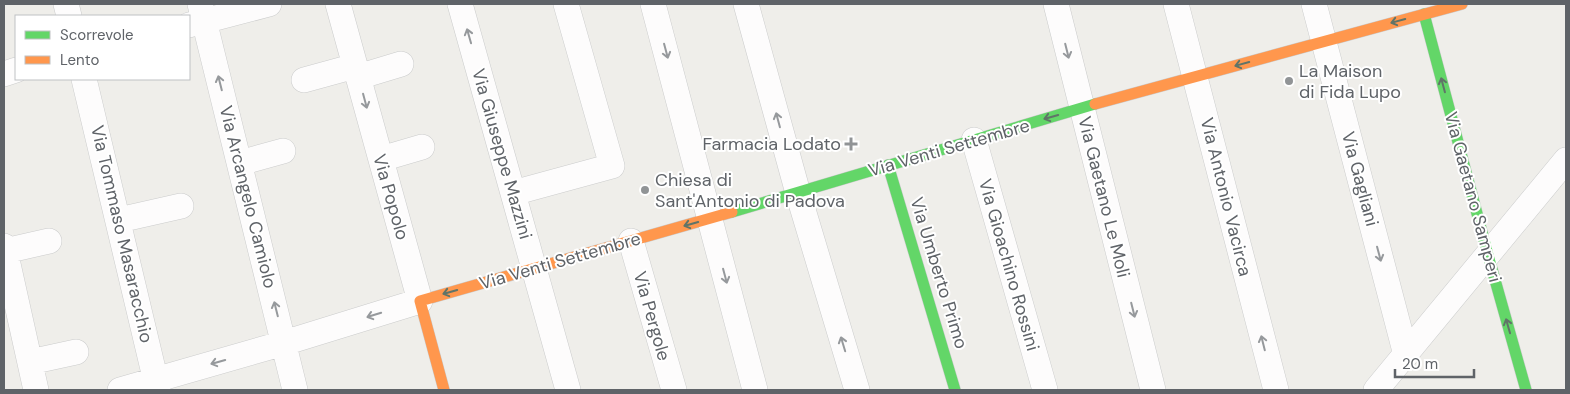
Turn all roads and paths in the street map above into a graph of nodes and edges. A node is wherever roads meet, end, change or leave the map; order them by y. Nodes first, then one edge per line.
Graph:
1 (269, 4) edge
2 (338, 4) edge
3 (460, 4) edge
4 (566, 4) edge
5 (653, 4) edge
6 (746, 4) edge
7 (1056, 4) edge
8 (1176, 4) edge
9 (1314, 4) edge
10 (1462, 4) edge
11 (1423, 9) edge
12 (198, 16) edge
13 (1324, 42) junction
14 (401, 64) dead end
15 (356, 71) junction
16 (1195, 76) junction
17 (84, 80) edge
18 (304, 80) dead end
19 (1081, 108) junction
20 (974, 140) junction
21 (422, 148) dead end
22 (283, 151) dead end
23 (381, 159) junction
24 (1566, 160) edge
25 (240, 162) junction
26 (888, 165) junction
27 (513, 193) junction
28 (798, 193) junction
29 (181, 206) dead end
30 (710, 218) junction
31 (119, 220) junction
32 (49, 241) dead end
33 (631, 241) junction
34 (4, 248) edge
35 (1488, 255) junction
36 (534, 268) junction
37 (420, 301) junction
38 (284, 343) junction
39 (76, 352) dead end
40 (1406, 355) junction
41 (30, 362) junction
42 (157, 385) edge
43 (36, 390) edge
44 (120, 390) edge
45 (295, 390) edge
46 (444, 390) edge
47 (568, 390) edge
48 (674, 390) edge
49 (755, 390) edge
50 (856, 390) edge
51 (955, 390) edge
52 (1045, 390) edge
53 (1153, 390) edge
54 (1276, 390) edge
55 (1376, 390) edge
56 (1526, 390) edge

1 - 12 street
2 - 15 street, Via Popolo
27 -> 3 street, Via Giuseppe Mazzini
4 - 27 street
5 -> 30 street
28 -> 6 street
7 -> 19 street, Via Gaetano Le Moli
8 - 16 street, Via Antonio Vacirca
9 - 13 street, Via Gagliani
10 - 11 street, Via Venti Settembre
11 -> 13 street, Via Venti Settembre
35 -> 11 street, Via Gaetano Samperi
25 -> 12 street, Via Arcangelo Camiolo
13 -> 16 street, Via Venti Settembre
13 -> 40 street, Via Gagliani
14 - 15 street
15 - 18 street
15 -> 23 street, Via Popolo
16 - 19 street, Via Venti Settembre
54 -> 16 street, Via Antonio Vacirca
17 - 31 street, Via Tommaso Masaracchio
19 -> 20 street, Via Venti Settembre
19 -> 53 street, Via Gaetano Le Moli
20 - 26 street, Via Venti Settembre
20 - 52 street, Via Gioachino Rossini
21 - 23 street
22 - 25 street
23 - 37 street, Via Popolo
24 - 35 street
38 -> 25 street, Via Arcangelo Camiolo
26 - 28 street, Via Venti Settembre
26 - 51 street, Via Umberto Primo
27 - 36 street, Via Giuseppe Mazzini
28 - 30 street, Via Venti Settembre
50 -> 28 street
29 - 31 street
30 -> 33 street, Via Venti Settembre
30 -> 49 street
31 - 42 street, Via Tommaso Masaracchio
32 - 34 street
33 - 36 street, Via Venti Settembre
33 - 48 street, Via Pergole
34 - 41 street
35 - 40 street
56 -> 35 street, Via Gaetano Samperi
36 -> 37 street, Via Venti Settembre
36 - 47 street, Via Giuseppe Mazzini
37 -> 38 street, Via Venti Settembre
37 - 46 street, Via Popolo
38 -> 42 street, Via Venti Settembre
38 - 45 street, Via Arcangelo Camiolo
39 - 41 street
40 - 55 street
41 - 43 street
42 - 44 street, Via Venti Settembre

